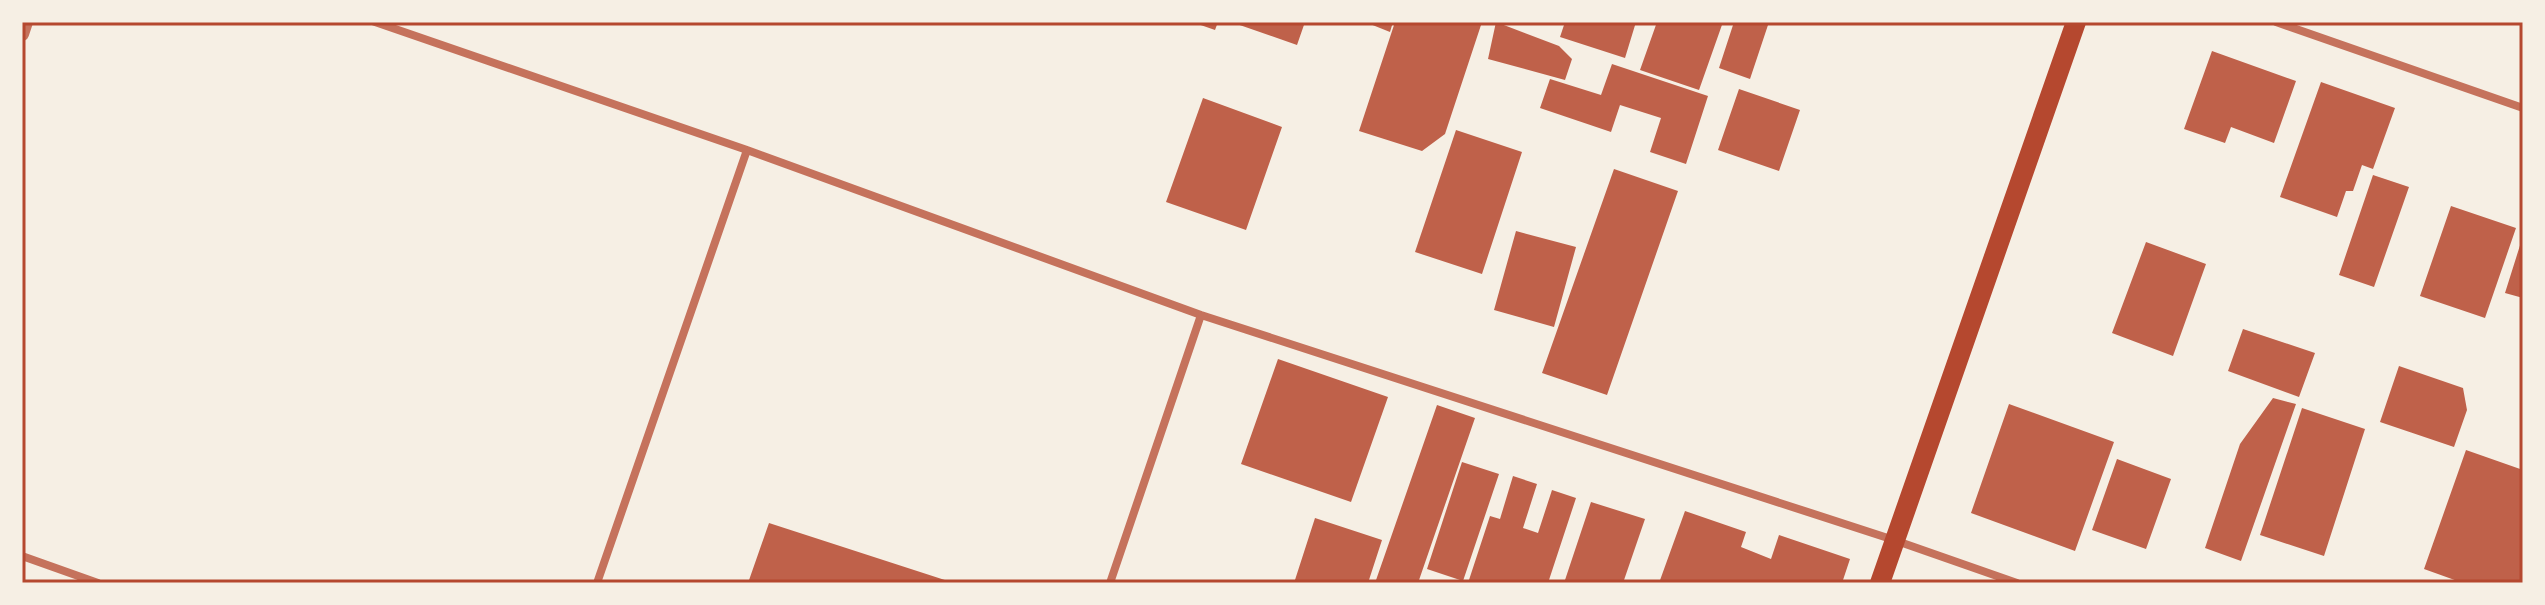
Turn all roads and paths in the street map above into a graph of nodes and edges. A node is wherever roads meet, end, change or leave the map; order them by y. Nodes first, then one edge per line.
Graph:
1 (26, 22) edge
2 (375, 22) edge
3 (2076, 22) edge
4 (2276, 22) edge
5 (22, 34) edge
6 (2523, 108) edge
7 (747, 150) junction
8 (1201, 315) junction
9 (1894, 540) junction
10 (22, 556) edge
11 (98, 583) edge
12 (597, 583) edge
13 (1110, 583) edge
14 (1880, 583) edge
15 (2017, 583) edge

1 - 5 street
2 - 7 street
3 - 9 main road
4 - 6 street
7 - 8 street
7 - 12 street
8 - 9 street
8 - 13 street
9 - 14 main road
9 - 15 street
10 - 11 street

